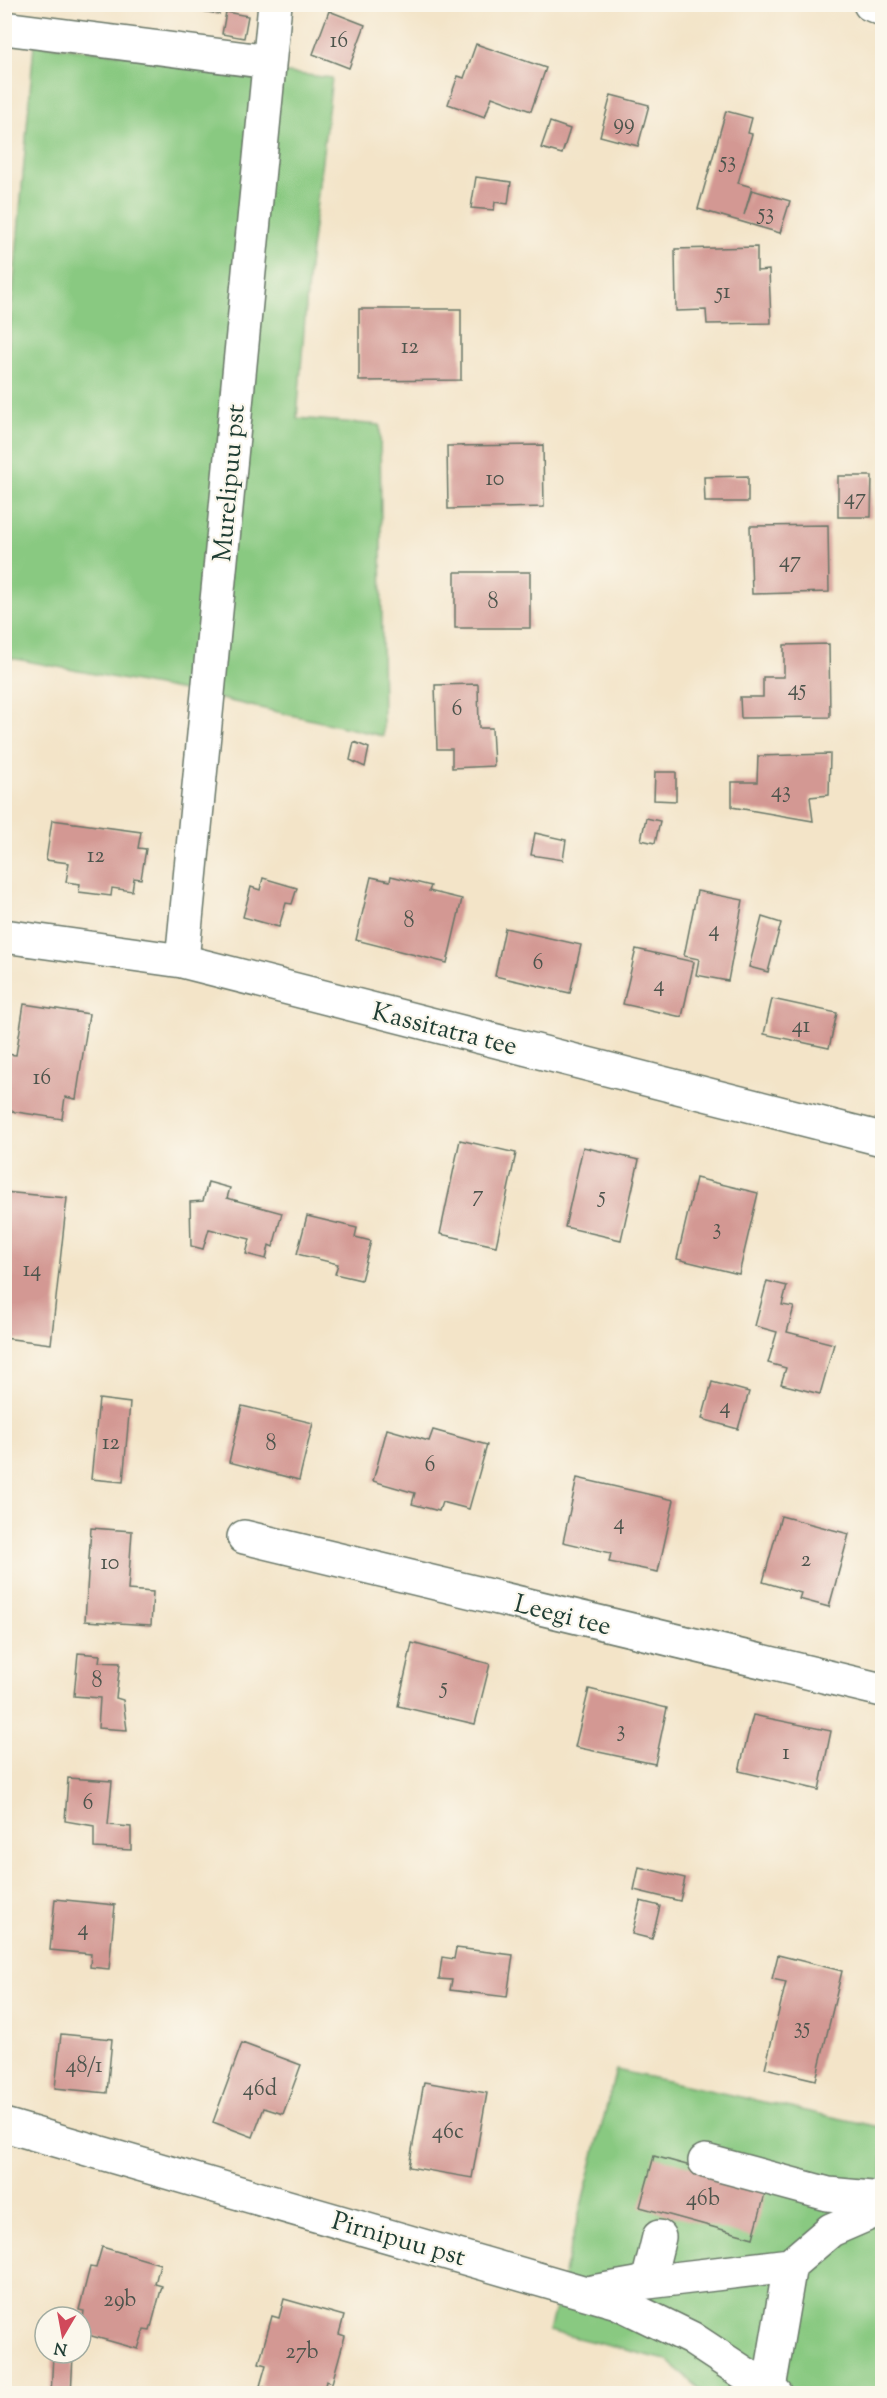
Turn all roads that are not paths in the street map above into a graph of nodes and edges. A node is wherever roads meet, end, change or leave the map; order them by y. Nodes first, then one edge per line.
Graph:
1 (274, 4) edge
2 (870, 4) edge
3 (882, 9) edge
4 (4, 28) edge
5 (269, 62) junction
6 (4, 936) edge
7 (182, 961) junction
8 (882, 1139) edge
9 (244, 1537) dead end
10 (882, 1690) edge
11 (4, 2125) edge
12 (705, 2161) dead end
13 (882, 2199) edge
14 (882, 2208) edge
15 (659, 2237) dead end
16 (790, 2265) junction
17 (648, 2282) junction
18 (589, 2293) junction
19 (772, 2391) edge

1 - 5 street, Murelipuu pst
2 - 3 street
4 - 5 street
5 - 7 street, Murelipuu pst
6 - 7 street, Kassitatra tee
7 - 8 street, Kassitatra tee
9 - 10 street, Leegi tee
11 - 18 street, Pirnipuu pst
12 - 13 street
14 - 16 street
15 - 17 street
16 - 17 street
16 - 19 street
17 - 18 street
18 - 19 street, Pirnipuu pst

